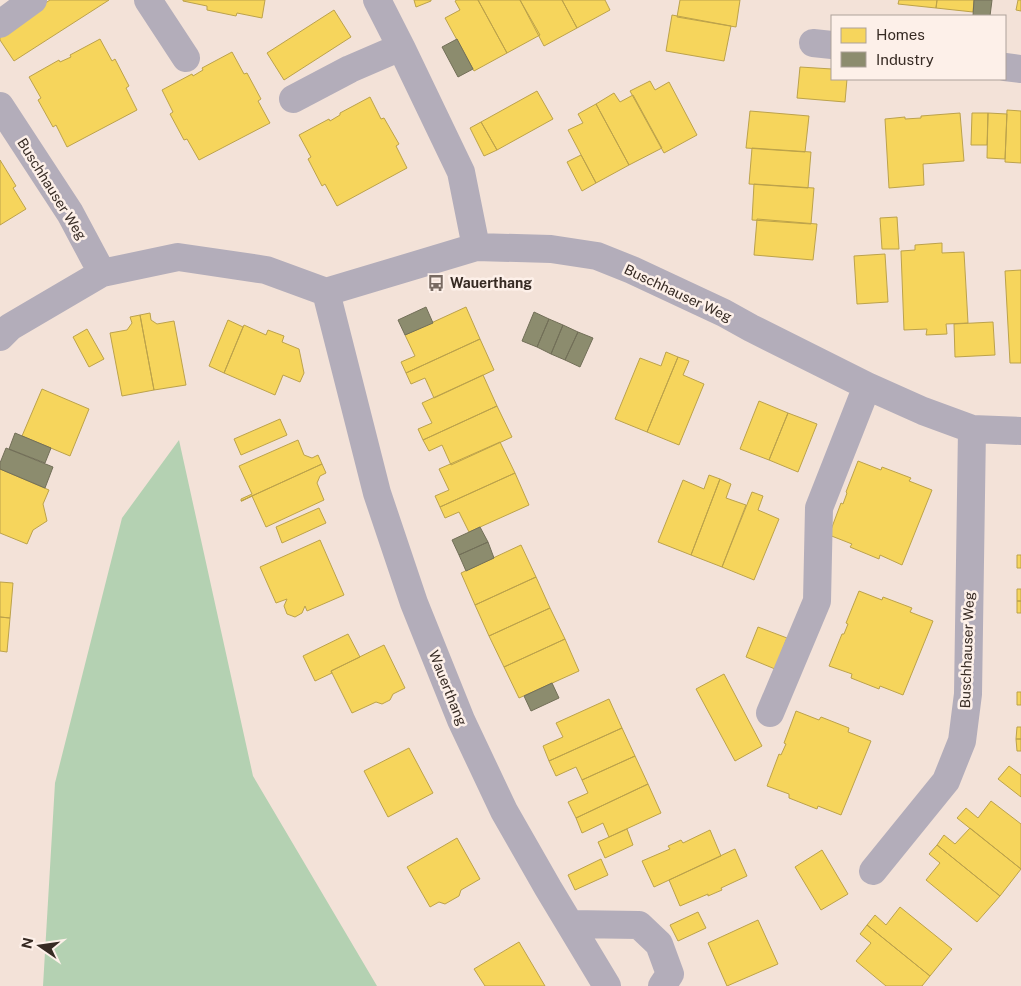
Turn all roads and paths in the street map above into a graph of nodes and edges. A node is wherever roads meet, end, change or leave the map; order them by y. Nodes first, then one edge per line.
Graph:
1 (34, 0) edge
2 (148, 0) edge
3 (376, 0) edge
4 (0, 24) edge
5 (401, 46) junction
6 (186, 58) dead end
7 (1006, 67) edge
8 (1021, 69) edge
9 (293, 98) dead end
10 (0, 106) edge
11 (476, 247) junction
12 (102, 273) junction
13 (326, 292) junction
14 (0, 337) edge
15 (867, 386) junction
16 (972, 429) junction
17 (1021, 431) edge
18 (770, 713) dead end
19 (873, 871) dead end
20 (570, 924) junction
21 (608, 986) edge
22 (662, 986) edge

1 - 4 street
2 - 6 street
3 - 5 street
5 - 9 street
5 - 11 street
7 - 8 street
10 - 12 street, Buschhauser Weg
11 - 13 street, Buschhauser Weg
11 - 15 street, Buschhauser Weg
12 - 13 street
12 - 14 street
13 - 20 street, Wauerthang
15 - 16 street, Buschhauser Weg
15 - 18 street
16 - 17 street, Buschhauser Weg
16 - 19 street, Buschhauser Weg
20 - 21 street, Wauerthang
20 - 22 street

